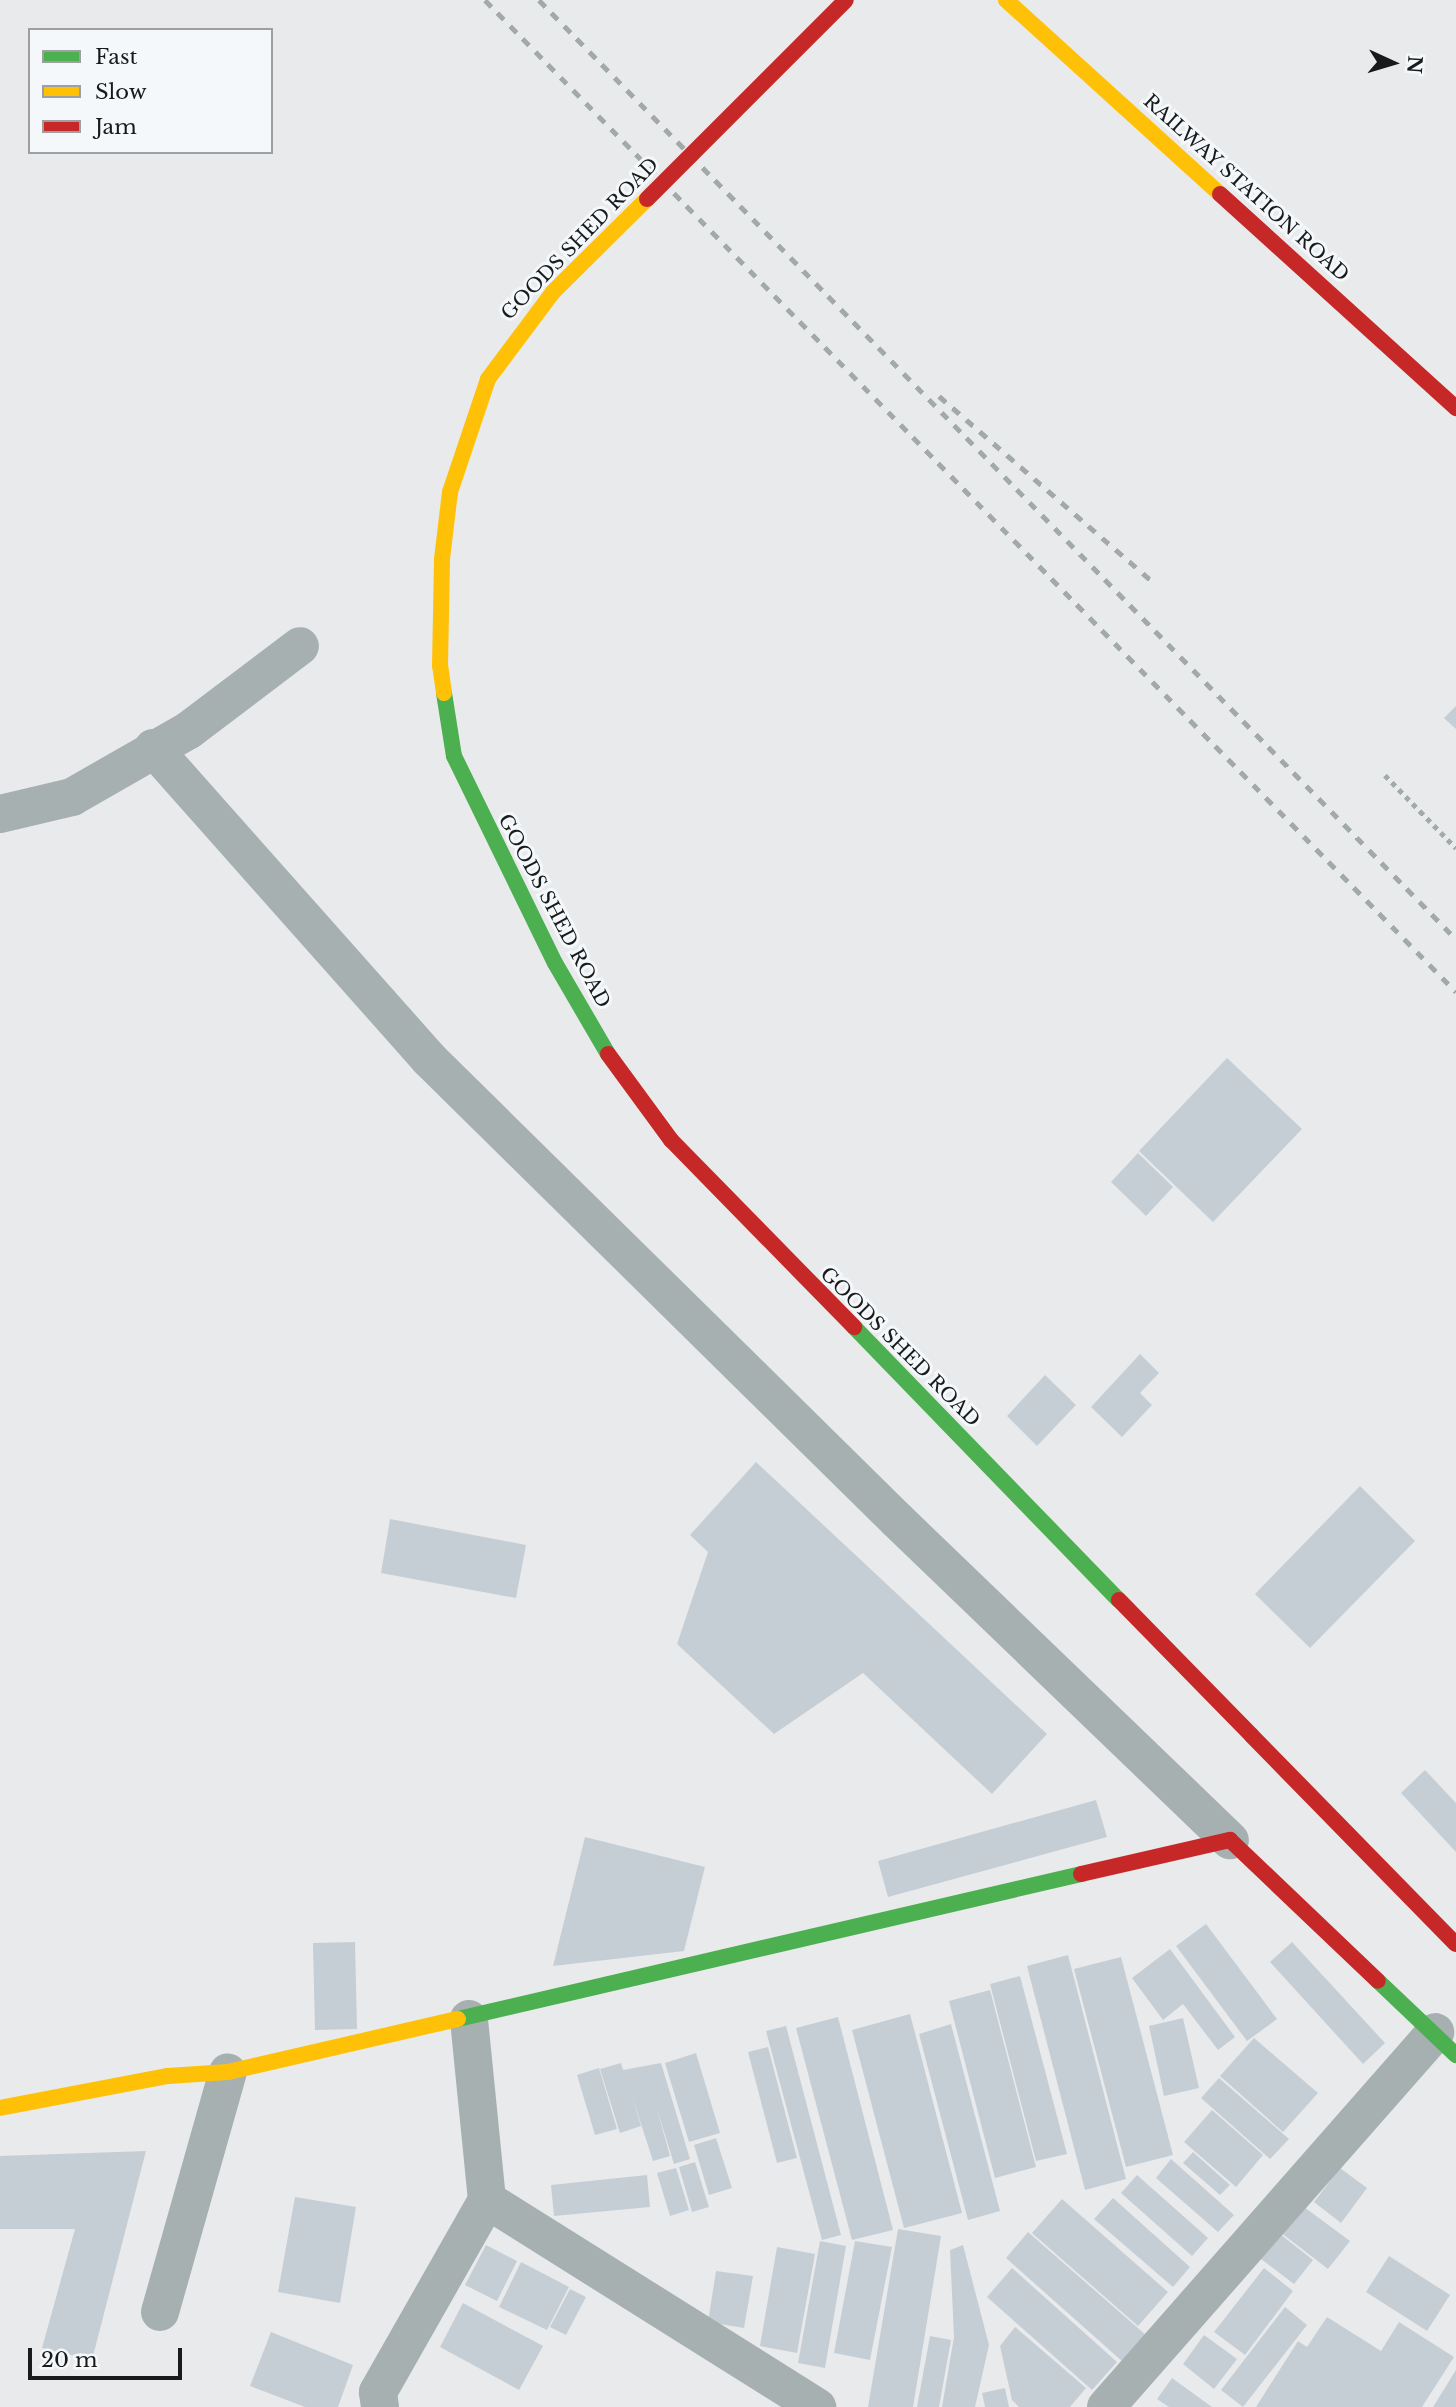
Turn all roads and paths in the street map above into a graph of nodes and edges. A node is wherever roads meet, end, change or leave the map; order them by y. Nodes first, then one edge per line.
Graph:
1 (846, 0) edge
2 (1006, 0) edge
3 (1456, 408) edge
4 (300, 646) dead end
5 (153, 748) junction
6 (1385, 775) dead end
7 (0, 814) edge
8 (1456, 848) edge
9 (1230, 1840) junction
10 (1456, 1944) edge
11 (469, 2019) junction
12 (1445, 2044) edge
13 (228, 2072) junction
14 (0, 2108) edge
15 (487, 2200) junction
16 (160, 2312) dead end
17 (380, 2407) edge
18 (817, 2407) edge
19 (1106, 2407) edge

1 - 10 main road, GOODS SHED ROAD, bridge
2 - 3 main road, RAILWAY STATION ROAD
4 - 5 street
5 - 7 street
5 - 9 street
6 - 8 path
9 - 11 main road
9 - 12 main road
11 - 13 main road
11 - 15 street
12 - 19 street
13 - 14 main road
13 - 16 street
15 - 17 street
15 - 18 street

